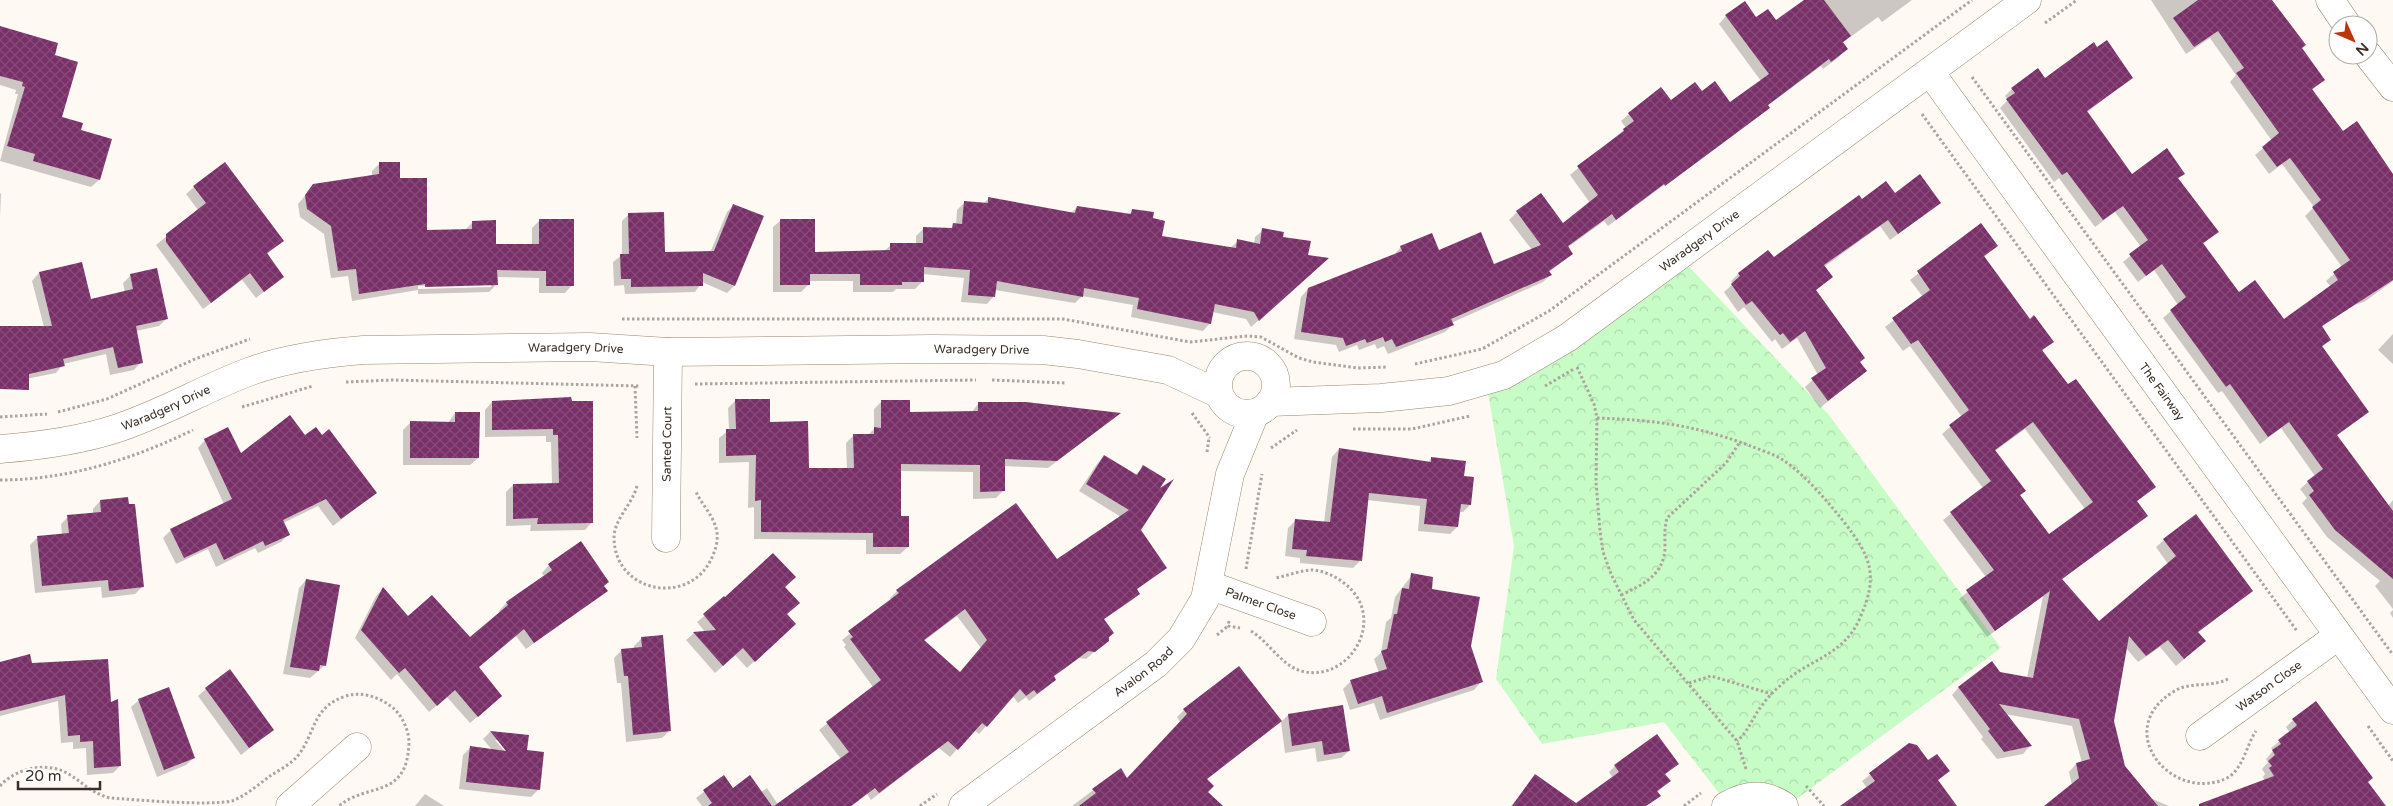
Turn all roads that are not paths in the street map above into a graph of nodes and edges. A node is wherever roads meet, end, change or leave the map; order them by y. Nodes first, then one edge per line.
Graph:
1 (2028, 0) edge
2 (2330, 0) edge
3 (2340, 15) edge
4 (2376, 65) edge
5 (1930, 72) junction
6 (2393, 87) edge
7 (668, 352) junction
8 (1228, 364) junction
9 (1168, 370) junction
10 (1274, 374) junction
11 (1336, 399) junction
12 (1223, 400) junction
13 (1263, 407) junction
14 (0, 449) edge
15 (1230, 474) junction
16 (666, 538) dead end
17 (1209, 585) junction
18 (1312, 622) dead end
19 (2338, 636) junction
20 (2393, 710) edge
21 (2200, 736) dead end
22 (357, 747) dead end
23 (954, 797) edge
24 (1738, 801) edge
25 (290, 806) edge
26 (1784, 806) edge

1 - 5 street, Waradgery Drive
2 - 3 street
4 - 6 street
5 - 11 street, Waradgery Drive
5 - 19 street, The Fairway
7 - 9 street, Waradgery Drive
7 - 14 street, Waradgery Drive
7 - 16 street, Santed Court
8 - 9 street, Waradgery Drive
8 - 10 street
8 - 12 street
9 - 12 street, Waradgery Drive
10 - 11 street, Waradgery Drive
10 - 13 street
11 - 13 street, Waradgery Drive
12 - 13 street
12 - 15 street, Avalon Road
13 - 15 street, Avalon Road
15 - 17 street, Avalon Road
17 - 18 street, Palmer Close
17 - 23 street, Avalon Road
19 - 20 street, The Fairway
19 - 21 street, Watson Close
22 - 25 street
24 - 26 street

